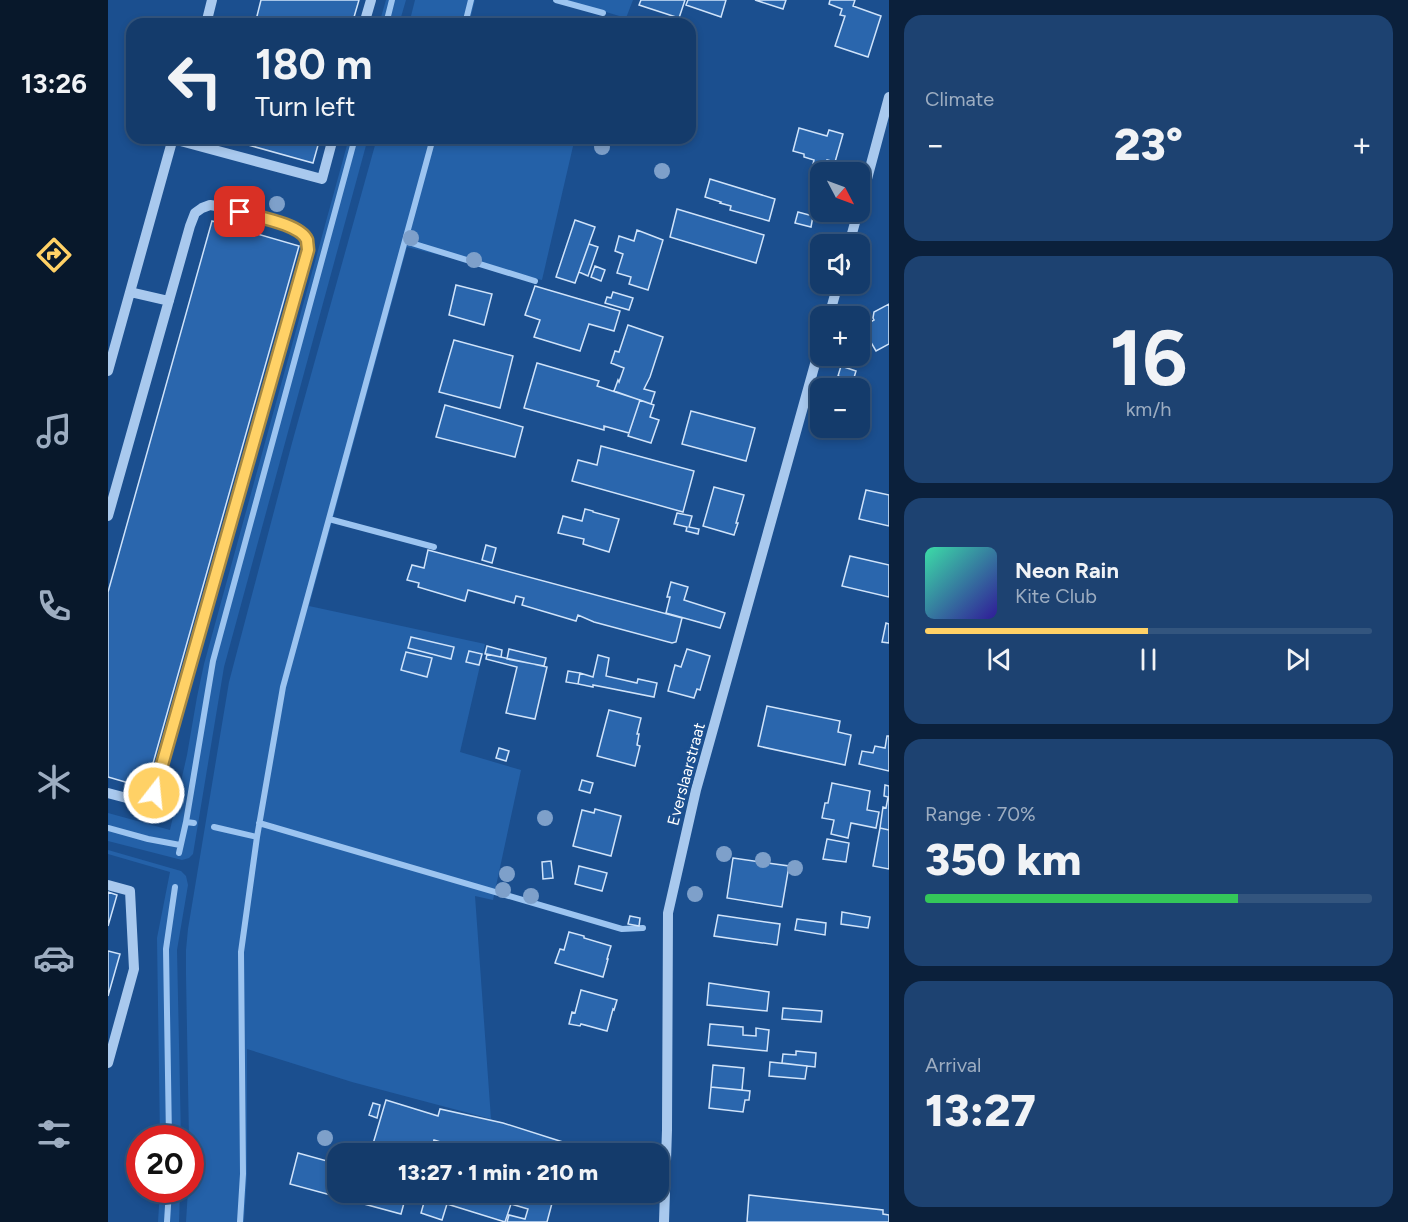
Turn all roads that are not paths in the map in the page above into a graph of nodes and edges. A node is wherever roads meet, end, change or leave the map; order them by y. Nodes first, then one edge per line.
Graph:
1 (212, 0) edge
2 (370, 0) edge
3 (208, 18) edge
4 (366, 18) edge
5 (889, 97) edge
6 (171, 144) edge
7 (195, 144) edge
8 (331, 144) edge
9 (870, 168) edge
10 (130, 292) junction
11 (169, 301) junction
12 (814, 366) edge
13 (108, 371) edge
14 (108, 516) edge
15 (108, 793) edge
16 (108, 885) edge
17 (108, 1063) edge
18 (664, 1222) edge

1 - 3 street
2 - 4 street
5 - 9 street
6 - 10 street
7 - 8 street
10 - 11 street
10 - 13 street
11 - 14 street
11 - 15 street
12 - 18 street, Everslaarstraat
16 - 17 street

